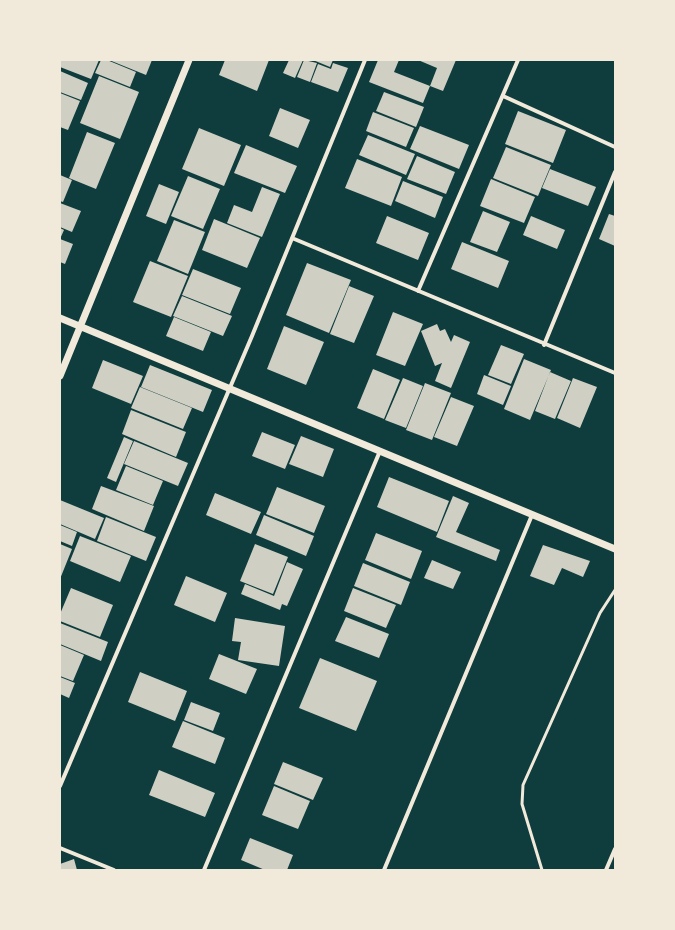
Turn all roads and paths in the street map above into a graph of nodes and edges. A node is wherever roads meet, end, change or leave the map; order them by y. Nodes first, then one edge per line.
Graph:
1 (189, 60) edge
2 (365, 60) edge
3 (518, 60) edge
4 (503, 96) junction
5 (615, 147) edge
6 (615, 172) edge
7 (292, 238) junction
8 (418, 291) junction
9 (60, 318) edge
10 (81, 327) junction
11 (544, 345) junction
12 (615, 374) edge
13 (60, 376) edge
14 (230, 389) junction
15 (380, 451) junction
16 (532, 515) junction
17 (615, 549) edge
18 (615, 590) edge
19 (60, 786) edge
20 (60, 848) edge
21 (615, 849) edge
22 (114, 870) edge
23 (204, 870) edge
24 (384, 870) edge
25 (542, 870) edge
26 (606, 870) edge

1 - 10 street
2 - 7 street
3 - 4 street
4 - 5 street
4 - 8 street
6 - 11 street
7 - 8 street
7 - 14 street
8 - 11 street
9 - 10 street
10 - 13 street
10 - 14 street
11 - 12 street
14 - 15 street
14 - 19 street
15 - 16 street
15 - 23 street
16 - 17 street
16 - 24 street
18 - 25 lane
20 - 22 street
21 - 26 street

